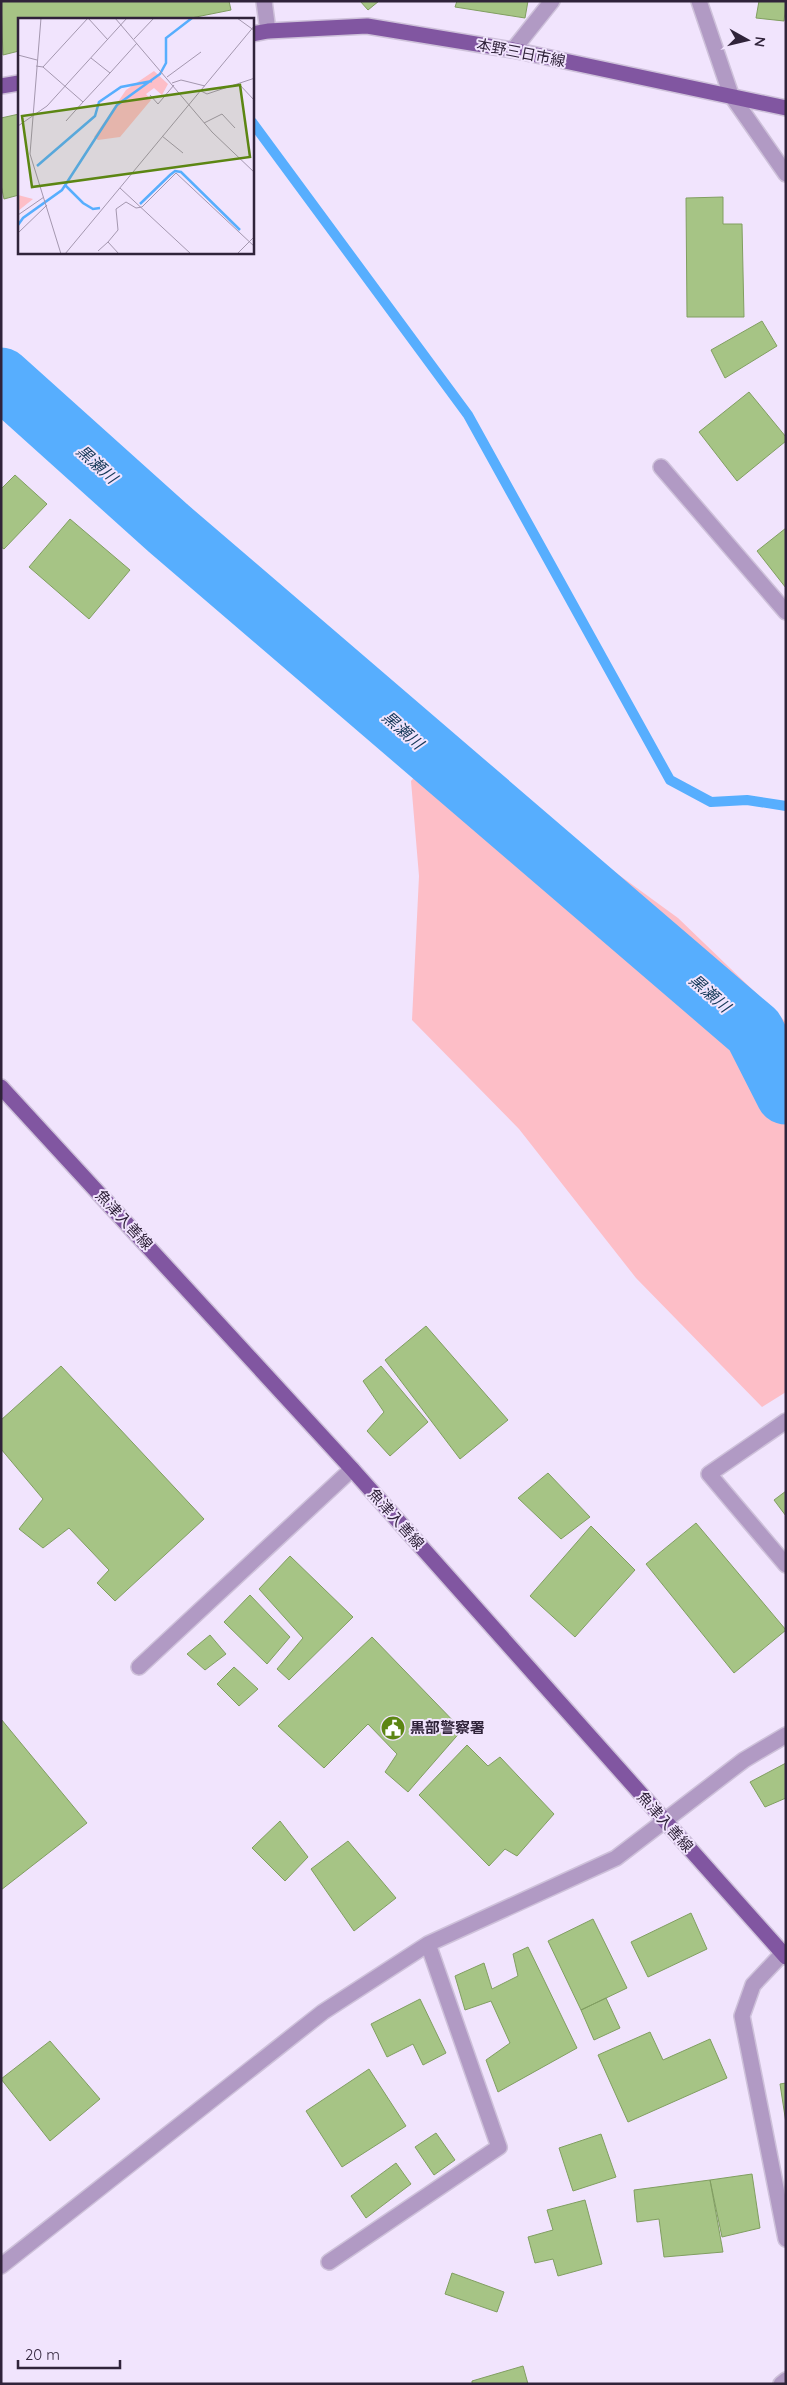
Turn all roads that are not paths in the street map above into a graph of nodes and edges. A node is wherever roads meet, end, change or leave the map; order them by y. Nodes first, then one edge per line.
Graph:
1 (264, 1) edge
2 (552, 1) edge
3 (699, 1) edge
4 (268, 31) junction
5 (254, 34) edge
6 (513, 50) junction
7 (18, 83) edge
8 (1, 86) edge
9 (731, 95) junction
10 (786, 108) edge
11 (786, 174) edge
12 (661, 467) dead end
13 (786, 612) edge
14 (1, 1087) edge
15 (786, 1422) edge
16 (352, 1469) junction
17 (786, 1565) edge
18 (139, 1667) dead end
19 (786, 1735) edge
20 (664, 1822) junction
21 (428, 1944) junction
22 (784, 1955) edge
23 (786, 2239) edge
24 (329, 2262) dead end
25 (1, 2266) edge
26 (786, 2380) edge
27 (781, 2384) edge

1 - 4 street
2 - 6 street
3 - 9 street
4 - 5 main road, 本野三日市線
4 - 6 main road, 本野三日市線
6 - 9 main road, 本野三日市線
7 - 8 main road
9 - 10 main road, 本野三日市線
9 - 11 street
12 - 13 street
14 - 16 main road, 魚津入善線
15 - 17 street
16 - 18 street
16 - 20 main road, 魚津入善線
19 - 20 street
20 - 21 street
20 - 22 main road, 魚津入善線
21 - 24 street
21 - 25 street
22 - 23 street
26 - 27 street

